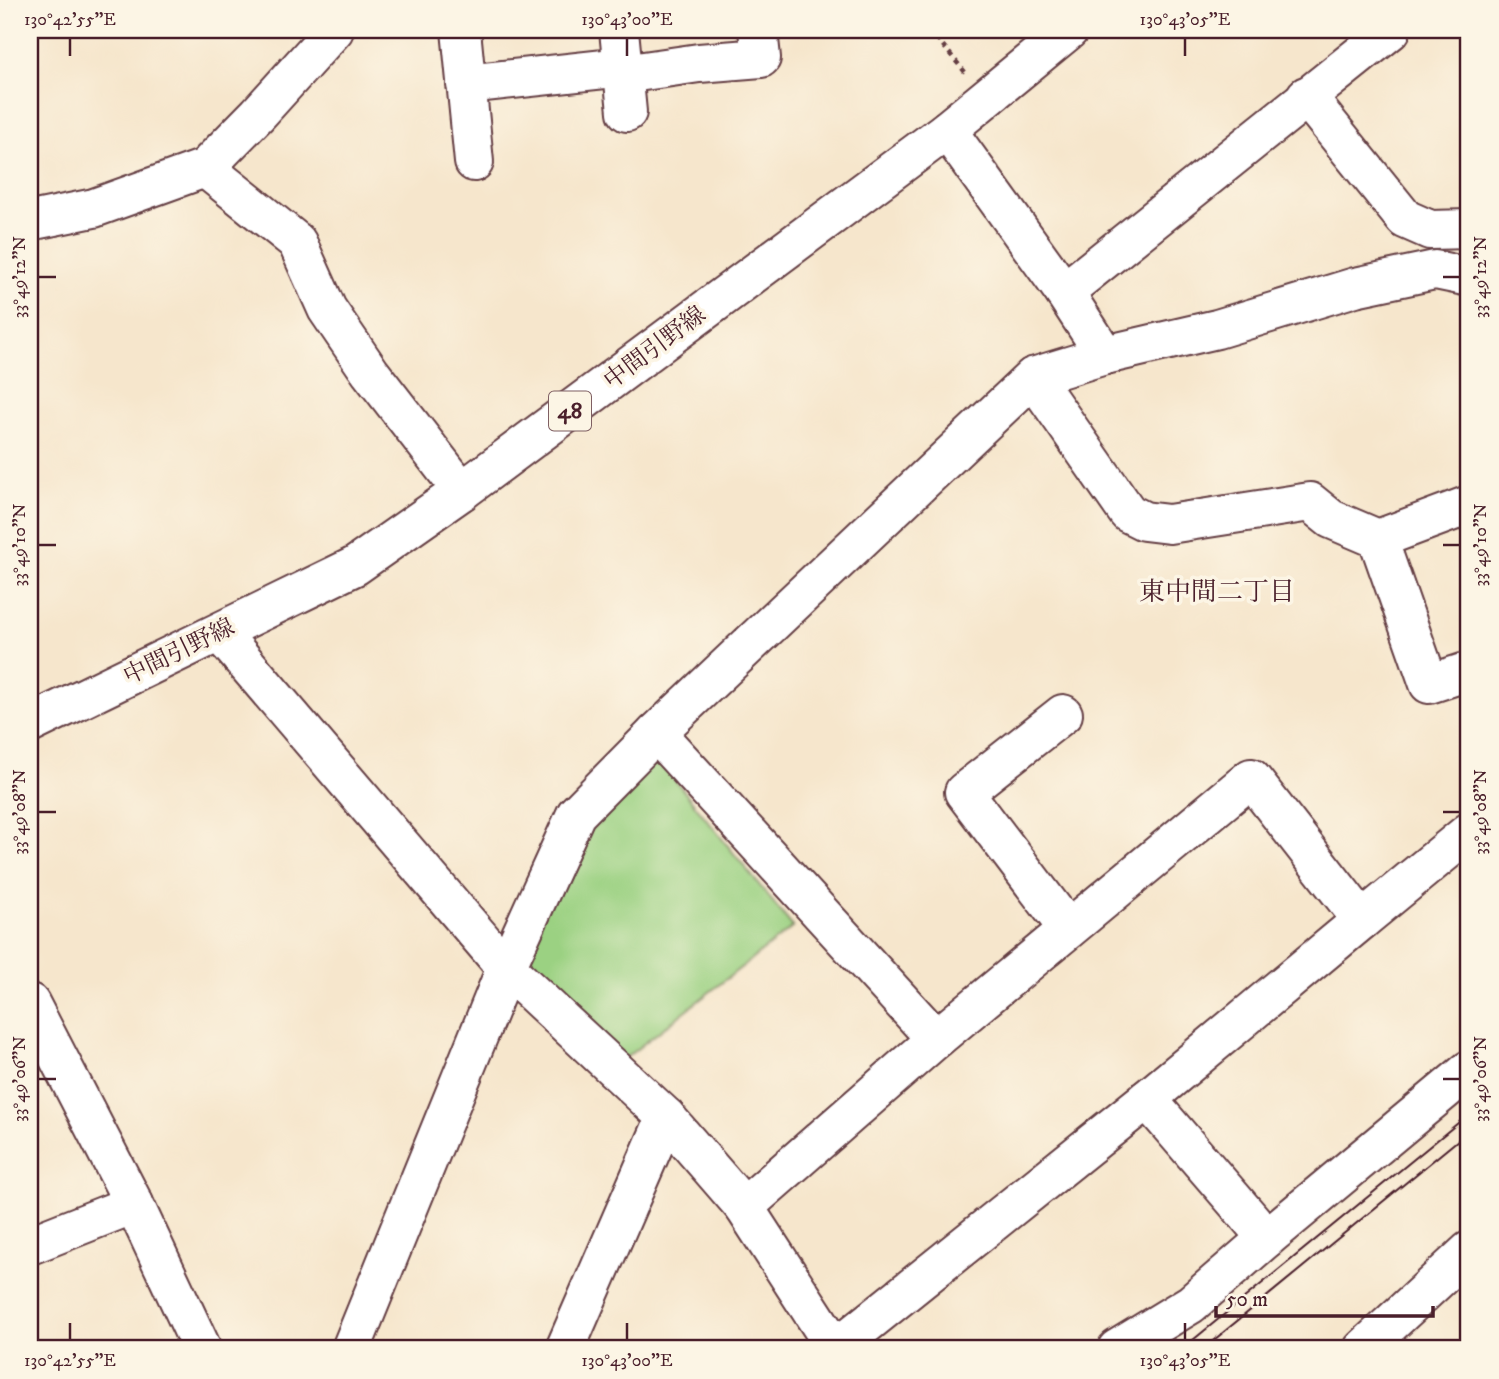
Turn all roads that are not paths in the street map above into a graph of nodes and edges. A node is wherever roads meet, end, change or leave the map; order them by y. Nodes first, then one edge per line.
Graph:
1 (334, 30) edge
2 (461, 30) edge
3 (758, 30) edge
4 (1069, 30) edge
5 (1391, 30) edge
6 (622, 57) edge
7 (466, 84) junction
8 (1306, 96) junction
9 (628, 112) dead end
10 (947, 130) junction
11 (474, 162) dead end
12 (205, 168) junction
13 (30, 220) edge
14 (1469, 229) edge
15 (1430, 230) junction
16 (1452, 273) edge
17 (1064, 292) junction
18 (1105, 355) junction
19 (1033, 377) junction
20 (463, 491) junction
21 (1469, 505) edge
22 (1378, 539) junction
23 (220, 633) junction
24 (1469, 671) edge
25 (1063, 714) dead end
26 (30, 724) edge
27 (656, 733) junction
28 (1469, 832) edge
29 (1362, 919) junction
30 (1068, 929) junction
31 (506, 968) junction
32 (30, 1003) edge
33 (936, 1039) junction
34 (1469, 1070) edge
35 (1147, 1099) junction
36 (666, 1117) junction
37 (134, 1204) junction
38 (744, 1207) junction
39 (1267, 1238) junction
40 (30, 1245) edge
41 (1469, 1251) edge
42 (202, 1349) edge
43 (351, 1349) edge
44 (565, 1349) edge
45 (836, 1349) edge
46 (1117, 1349) edge
47 (1363, 1349) edge

1 - 12 street
2 - 7 street
3 - 6 street
4 - 10 street, 中間引野線 / 48
5 - 8 street
6 - 7 street
6 - 9 street
7 - 11 street
8 - 15 street
8 - 17 street
10 - 17 street
10 - 20 street, 中間引野線 / 48
12 - 13 street
12 - 20 street
14 - 15 street
15 - 16 street
16 - 18 street
17 - 18 street
18 - 19 street
19 - 22 street
19 - 27 street
20 - 23 street, 中間引野線 / 48
21 - 22 street
22 - 24 street
23 - 26 street, 中間引野線 / 48
23 - 31 street
25 - 30 street
27 - 31 street
27 - 33 street
28 - 29 street
29 - 30 street
29 - 35 street
30 - 33 street
31 - 36 street
31 - 43 street
32 - 37 street
33 - 38 street
34 - 39 street
35 - 39 street
35 - 45 street
36 - 38 street
36 - 44 street
37 - 40 street
37 - 42 street
38 - 45 street
39 - 46 street
41 - 47 street

